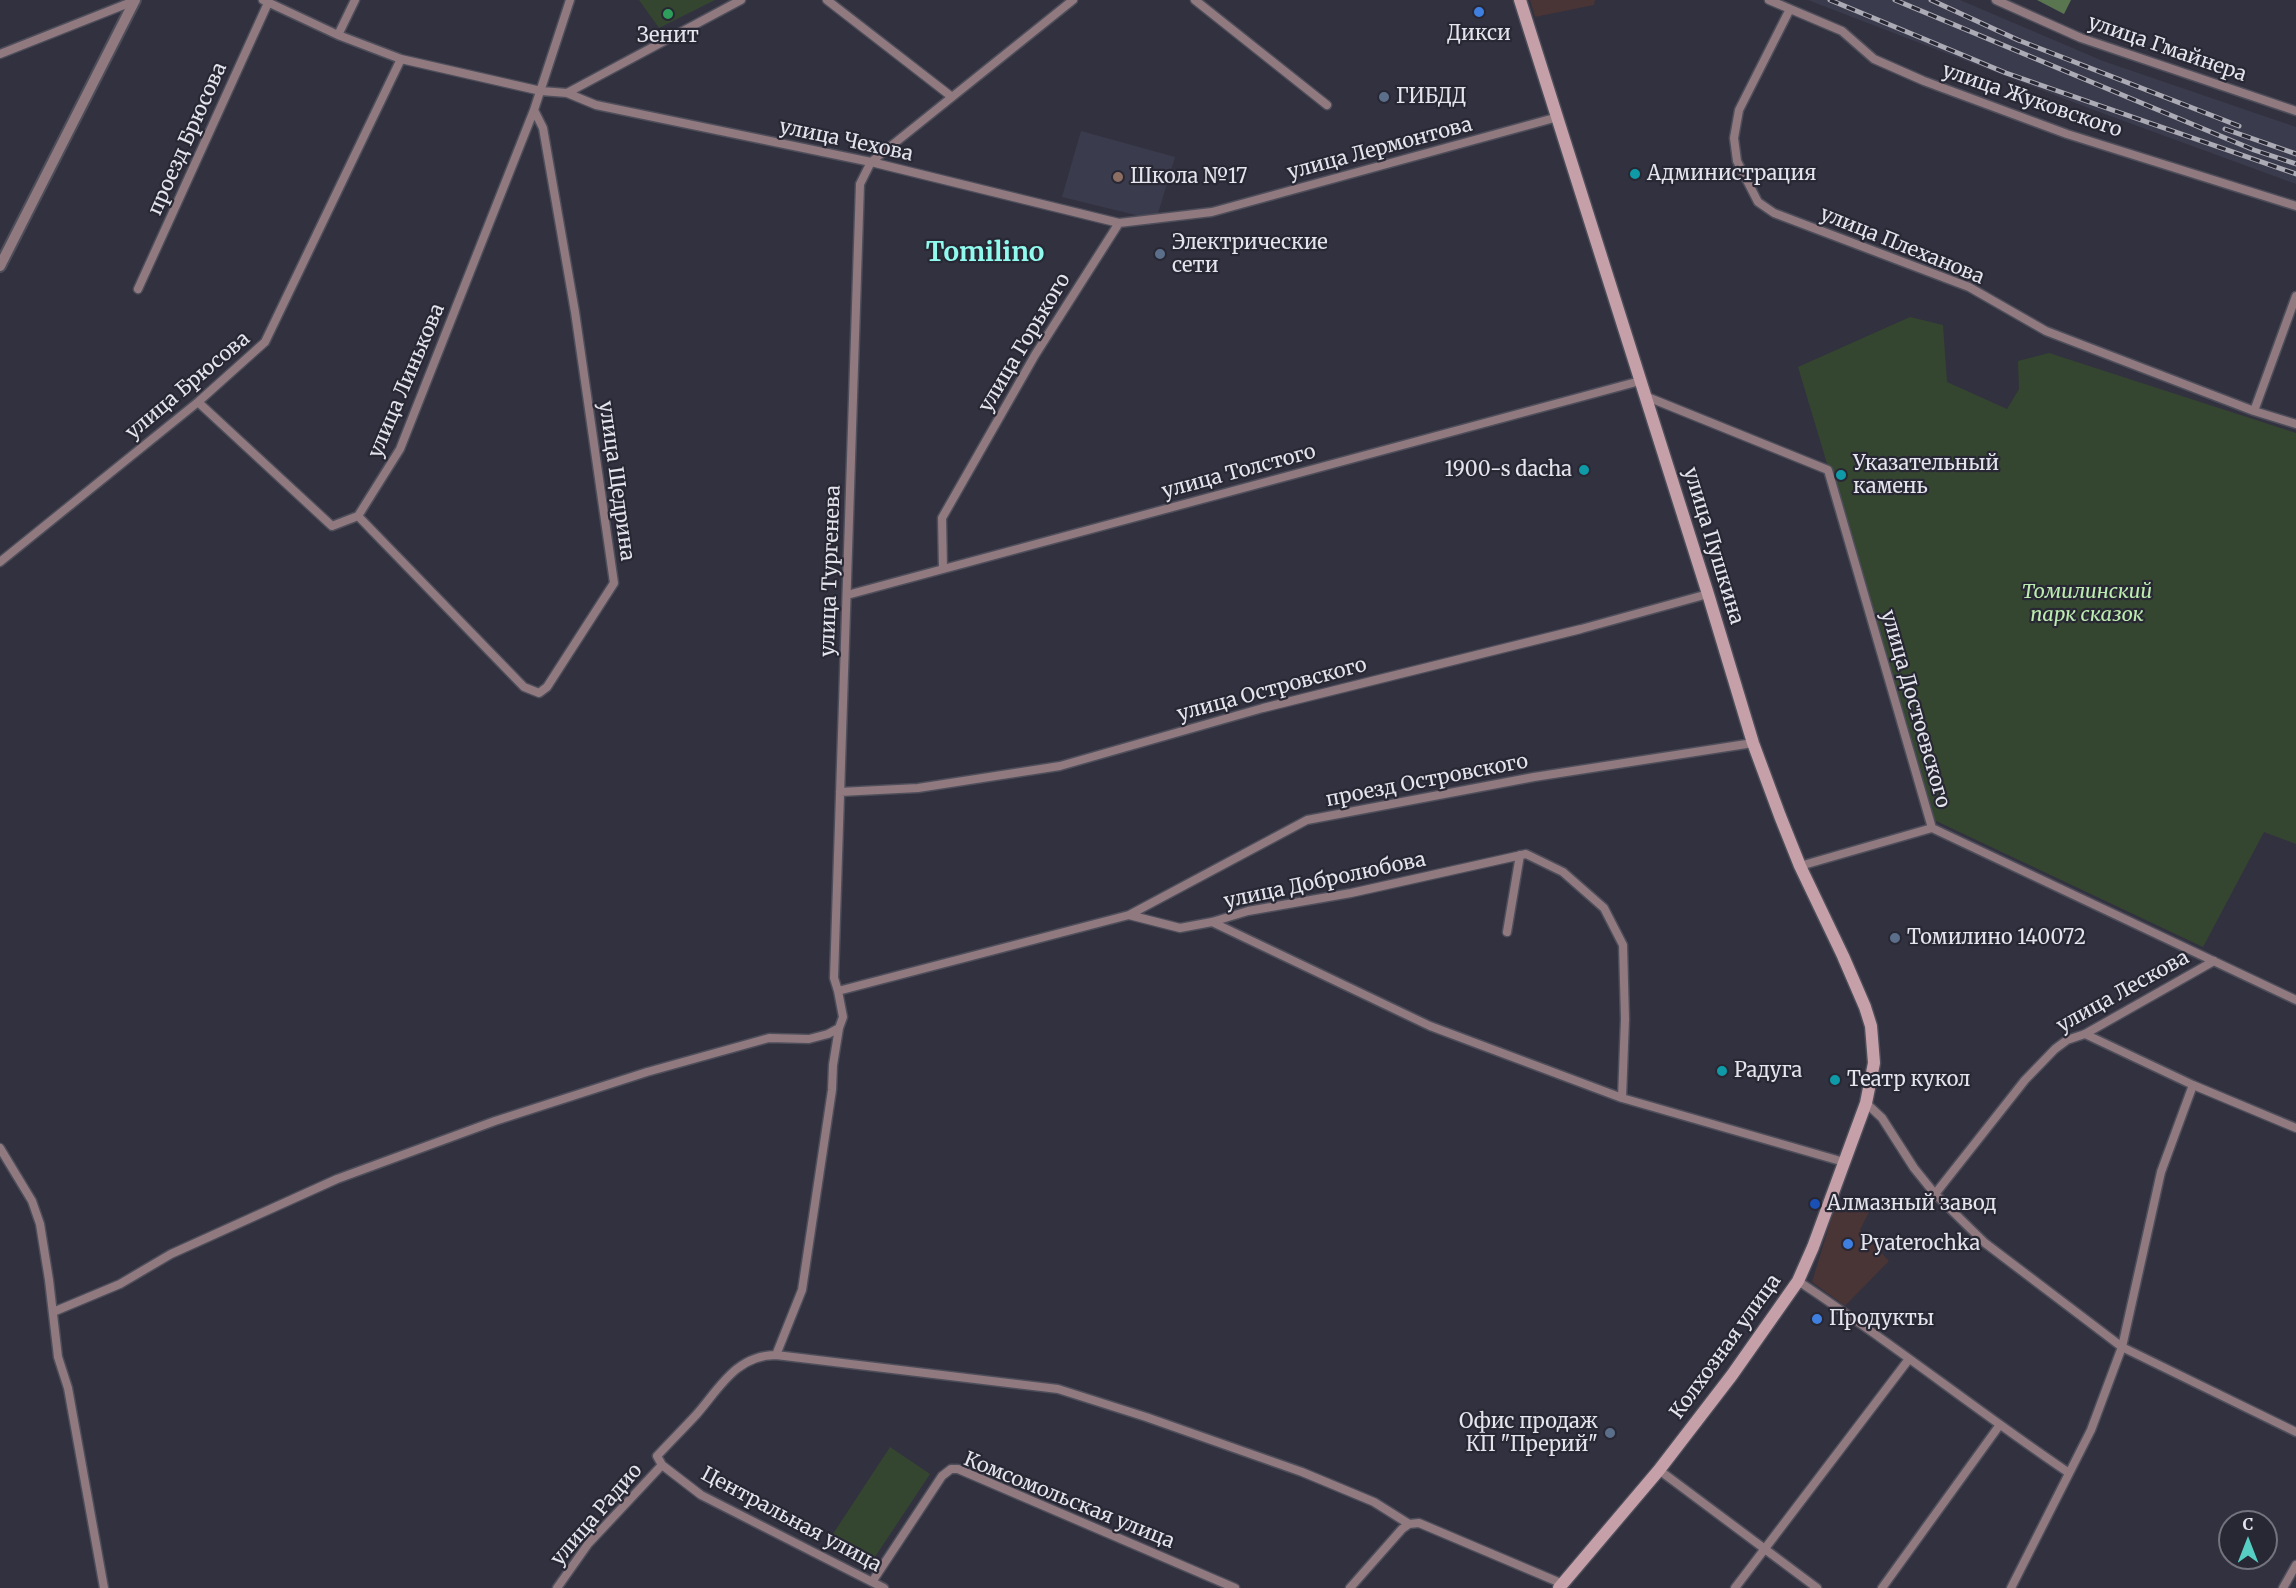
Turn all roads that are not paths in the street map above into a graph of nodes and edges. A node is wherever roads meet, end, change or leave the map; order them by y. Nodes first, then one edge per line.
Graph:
1 (355, 0) edge
2 (570, 0) edge
3 (741, 0) edge
4 (827, 0) edge
5 (1072, 0) edge
6 (1195, 0) edge
7 (1520, 0) edge
8 (1769, 0) edge
9 (1996, 0) edge
10 (135, 1) edge
11 (266, 1) edge
12 (1790, 9) junction
13 (338, 35) junction
14 (0, 54) edge
15 (401, 59) junction
16 (541, 91) junction
17 (567, 93) junction
18 (952, 97) junction
19 (1327, 105) dead end
20 (534, 110) junction
21 (2296, 111) edge
22 (1558, 117) junction
23 (871, 162) junction
24 (2296, 206) edge
25 (1119, 223) junction
26 (0, 267) edge
27 (138, 289) dead end
28 (2296, 296) edge
29 (1640, 381) junction
30 (1645, 396) junction
31 (198, 402) junction
32 (2254, 411) junction
33 (2296, 424) edge
34 (358, 516) junction
35 (0, 562) edge
36 (943, 569) junction
37 (847, 594) junction
38 (1708, 594) junction
39 (1753, 743) junction
40 (840, 792) junction
41 (1932, 828) junction
42 (1520, 855) junction
43 (1800, 866) junction
44 (1129, 915) junction
45 (1212, 922) junction
46 (1507, 932) dead end
47 (2214, 961) junction
48 (837, 987) junction
49 (2296, 1000) edge
50 (839, 1028) junction
51 (2085, 1035) junction
52 (2193, 1085) junction
53 (1622, 1098) junction
54 (1867, 1100) junction
55 (2296, 1128) edge
56 (0, 1148) edge
57 (1844, 1162) junction
58 (1935, 1194) junction
59 (1798, 1281) junction
60 (53, 1312) junction
61 (2122, 1347) junction
62 (776, 1355) junction
63 (1909, 1359) junction
64 (1999, 1426) junction
65 (2296, 1432) edge
66 (663, 1465) junction
67 (1659, 1470) junction
68 (2068, 1473) junction
69 (1409, 1524) junction
70 (1766, 1548) junction
71 (2296, 1565) edge
72 (872, 1582) junction
73 (1561, 1586) edge
74 (104, 1588) edge
75 (557, 1588) edge
76 (884, 1588) edge
77 (1235, 1588) edge
78 (1350, 1588) edge
79 (1735, 1588) edge
80 (1817, 1588) edge
81 (1882, 1588) edge
82 (2011, 1588) edge
83 (2283, 1588) edge

1 - 13 street
2 - 16 street, улица Линькова
3 - 17 street
4 - 18 street
5 - 18 street
6 - 19 street
7 - 22 main road, улица Пушкина
8 - 12 street, улица Жуковского
9 - 21 street, улица Гмайнера
10 - 14 street
10 - 26 street
11 - 13 street
11 - 27 street, проезд Брюсова
12 - 24 street, улица Жуковского
12 - 32 street, улица Плеханова
13 - 15 street
15 - 16 street
15 - 31 street, улица Брюсова
16 - 17 street
16 - 20 street, улица Линькова
17 - 23 street, улица Чехова
18 - 23 street
20 - 34 street, улица Линькова
20 - 34 street, улица Щедрина
22 - 25 street, улица Лермонтова
22 - 29 main road, улица Пушкина
23 - 25 street, улица Чехова
23 - 37 street, улица Тургенева
25 - 36 street, улица Горького
28 - 32 street
29 - 30 main road, улица Пушкина
29 - 36 street, улица Толстого
30 - 38 main road, улица Пушкина
30 - 41 street, улица Достоевского
31 - 34 street
31 - 35 street, улица Брюсова
32 - 33 street, улица Плеханова
36 - 37 street, улица Толстого
37 - 40 street, улица Тургенева
38 - 39 main road, улица Пушкина
38 - 40 street, улица Островского
39 - 43 main road, улица Пушкина
39 - 44 street, проезд Островского
40 - 48 street, улица Тургенева
41 - 43 street
41 - 47 street, улица Достоевского
42 - 45 street, улица Добролюбова
42 - 46 street
42 - 53 street
43 - 54 main road, улица Пушкина
44 - 45 street
44 - 48 street, проезд Островского
45 - 53 street, улица Добролюбова
47 - 49 street, улица Достоевского
47 - 51 street, улица Лескова
48 - 50 street, улица Тургенева
50 - 60 street
50 - 62 street, улица Тургенева
51 - 52 street
51 - 58 street, улица Лескова
52 - 55 street
52 - 61 street
53 - 57 street, улица Добролюбова
54 - 57 main road, Колхозная улица
54 - 58 street
56 - 60 street
57 - 59 main road, Колхозная улица
58 - 61 street
59 - 63 street
59 - 67 main road, Колхозная улица
60 - 74 street
61 - 65 street
61 - 68 street
62 - 66 street, Центральная улица
62 - 69 street
63 - 64 street
63 - 70 street
64 - 68 street
64 - 81 street
66 - 72 street, Центральная улица
66 - 75 street, улица Радио
67 - 70 street
67 - 73 main road, Колхозная улица
68 - 82 street
69 - 73 street
69 - 78 street
70 - 79 street
70 - 80 street
71 - 83 street
72 - 76 street, Центральная улица
72 - 77 street, Комсомольская улица

